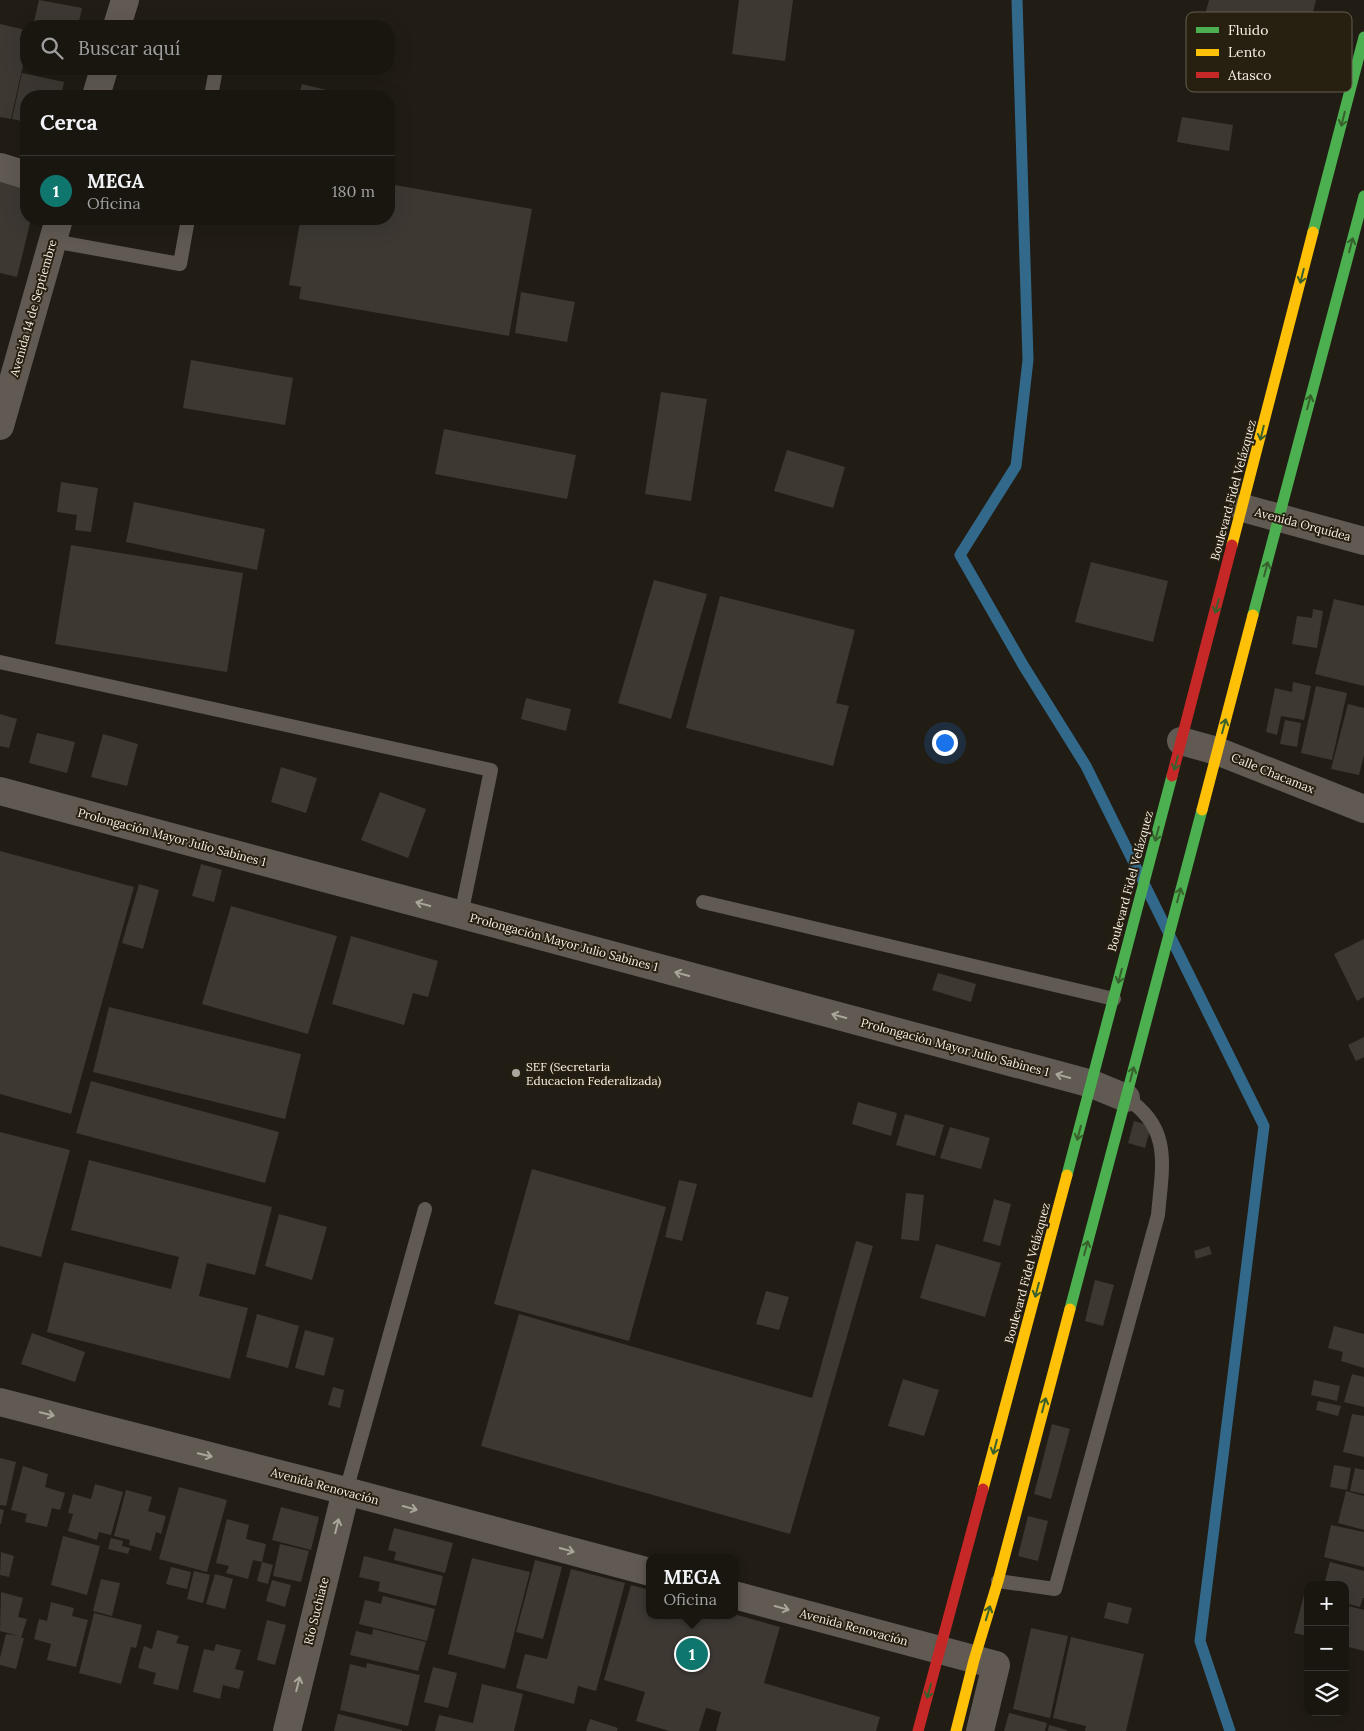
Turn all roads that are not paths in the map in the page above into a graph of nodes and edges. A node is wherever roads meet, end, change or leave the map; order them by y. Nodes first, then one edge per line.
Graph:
1 (125, 0) edge
2 (119, 20) edge
3 (1364, 38) edge
4 (102, 75) edge
5 (215, 75) edge
6 (1352, 84) edge
7 (98, 90) edge
8 (211, 90) edge
9 (1350, 92) edge
10 (0, 167) edge
11 (20, 173) edge
12 (1364, 196) edge
13 (187, 225) edge
14 (56, 230) edge
15 (1, 414) edge
16 (1242, 508) junction
17 (1279, 517) junction
18 (1364, 541) edge
19 (0, 662) edge
20 (1181, 741) junction
21 (1217, 751) junction
22 (0, 791) edge
23 (1364, 809) edge
24 (704, 902) dead end
25 (461, 915) junction
26 (1114, 999) junction
27 (1092, 1084) junction
28 (1126, 1098) junction
29 (425, 1209) dead end
30 (0, 1402) edge
31 (346, 1491) junction
32 (646, 1571) edge
33 (998, 1581) junction
34 (738, 1596) edge
35 (940, 1650) junction
36 (974, 1660) junction
37 (287, 1731) edge
38 (918, 1731) edge
39 (956, 1731) edge
40 (980, 1731) edge

1 - 2 street
3 -> 6 main road, Boulevard Fidel Velázquez
4 - 7 street
5 - 8 lane
9 -> 16 main road, Boulevard Fidel Velázquez
10 - 11 street
17 -> 12 main road
13 - 14 lane
14 - 15 street, Avenida 14 de Septiembre
16 - 17 street, Avenida Orquídea
16 -> 20 main road, Boulevard Fidel Velázquez
17 - 18 street, Avenida Orquídea
21 -> 17 main road
19 - 25 lane
20 - 21 street, Calle Chacamax
20 -> 26 main road, Boulevard Fidel Velázquez
21 - 23 street, Calle Chacamax
28 -> 21 main road
25 -> 22 street, Prolongación Mayor Julio Sabines 1
24 - 26 lane
27 -> 25 street, Prolongación Mayor Julio Sabines 1
26 - 27 main road, Boulevard Fidel Velázquez
27 - 28 street, Prolongación Mayor Julio Sabines 1
27 -> 35 main road, Boulevard Fidel Velázquez
33 -> 28 main road
28 - 33 lane
29 - 31 lane
30 -> 31 street, Avenida Renovación
31 -> 32 street, Avenida Renovación
37 -> 31 street, Río Suchiate
36 -> 33 main road
34 -> 35 street, Avenida Renovación
35 - 36 street, Avenida Renovación
35 -> 38 main road, Boulevard Fidel Velázquez
36 - 39 main road
36 - 40 street, Avenida Renovación

